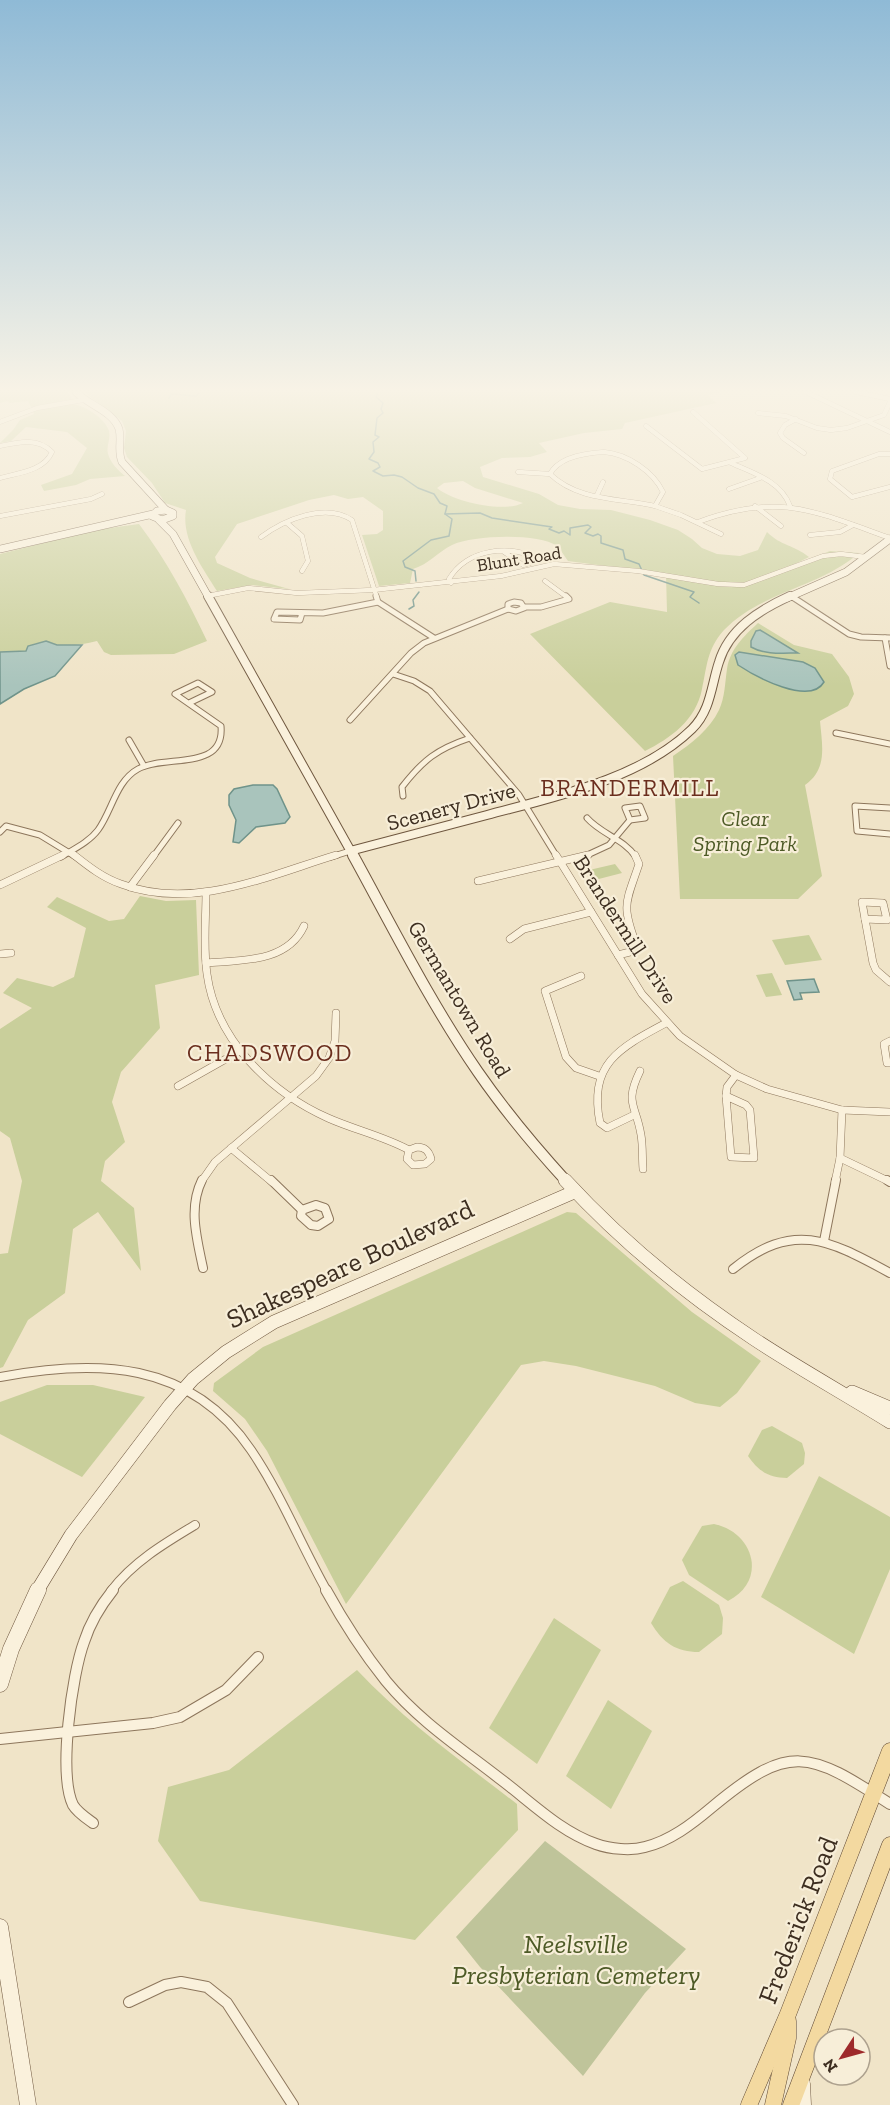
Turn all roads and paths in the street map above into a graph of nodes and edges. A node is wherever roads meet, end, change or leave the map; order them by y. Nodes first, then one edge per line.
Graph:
1 (149, 490) edge
2 (571, 490) edge
3 (599, 490) edge
4 (662, 490) edge
5 (780, 490) edge
6 (844, 490) edge
7 (880, 490) edge
8 (102, 494) dead end
9 (152, 494) junction
10 (597, 495) junction
11 (656, 506) junction
12 (755, 506) junction
13 (790, 506) junction
14 (165, 510) junction
15 (0, 516) edge
16 (155, 516) junction
17 (171, 518) junction
18 (137, 521) junction
19 (698, 522) junction
20 (287, 523) junction
21 (853, 525) junction
22 (101, 526) junction
23 (781, 526) dead end
24 (173, 534) junction
25 (721, 534) dead end
26 (810, 535) dead end
27 (261, 537) dead end
28 (890, 538) edge
29 (0, 549) edge
30 (504, 552) junction
31 (866, 557) junction
32 (302, 571) dead end
33 (545, 581) dead end
34 (451, 583) junction
35 (373, 590) junction
36 (789, 595) junction
37 (207, 596) junction
38 (378, 602) junction
39 (524, 607) junction
40 (508, 609) junction
41 (302, 613) junction
42 (434, 638) junction
43 (888, 638) edge
44 (890, 666) edge
45 (393, 674) junction
46 (189, 703) junction
47 (350, 720) dead end
48 (836, 733) dead end
49 (470, 738) junction
50 (129, 740) dead end
51 (890, 744) edge
52 (144, 766) junction
53 (403, 796) dead end
54 (525, 805) junction
55 (890, 808) edge
56 (587, 818) dead end
57 (630, 820) dead end
58 (178, 823) dead end
59 (0, 832) edge
60 (890, 834) edge
61 (613, 840) junction
62 (68, 851) junction
63 (350, 851) junction
64 (561, 861) junction
65 (478, 881) dead end
66 (0, 885) edge
67 (130, 887) junction
68 (206, 892) junction
69 (591, 912) junction
70 (865, 919) junction
71 (304, 926) dead end
72 (510, 939) dead end
73 (11, 953) dead end
74 (0, 954) edge
75 (618, 955) junction
76 (206, 963) junction
77 (581, 976) dead end
78 (890, 982) edge
79 (336, 1012) dead end
80 (666, 1023) junction
81 (890, 1041) edge
82 (240, 1051) junction
83 (890, 1063) edge
84 (640, 1071) dead end
85 (736, 1075) junction
86 (599, 1076) junction
87 (178, 1086) dead end
88 (726, 1096) junction
89 (291, 1097) junction
90 (842, 1110) junction
91 (890, 1112) edge
92 (634, 1115) junction
93 (231, 1149) junction
94 (409, 1150) dead end
95 (840, 1158) junction
96 (643, 1169) dead end
97 (890, 1182) edge
98 (574, 1192) junction
99 (302, 1210) dead end
100 (824, 1241) junction
101 (203, 1268) dead end
102 (734, 1269) dead end
103 (890, 1273) edge
104 (0, 1377) edge
105 (831, 1384) junction
106 (184, 1389) junction
107 (890, 1408) edge
108 (890, 1422) edge
109 (195, 1526) dead end
110 (258, 1657) dead end
111 (0, 1684) edge
112 (70, 1732) junction
113 (0, 1739) edge
114 (890, 1751) edge
115 (874, 1794) junction
116 (890, 1804) edge
117 (93, 1823) dead end
118 (890, 1845) edge
119 (0, 1927) edge
120 (129, 2002) dead end
121 (788, 2014) junction
122 (802, 2078) junction
123 (28, 2105) edge
124 (293, 2105) edge
125 (749, 2105) edge
126 (773, 2105) edge
127 (791, 2105) edge
128 (803, 2105) edge

1 - 9 street
2 - 10 street
3 - 10 street
4 - 11 street
5 - 13 street
6 - 7 street
8 - 15 street
9 - 14 street
9 - 16 street
10 - 11 street
11 - 19 street
12 - 13 street
12 - 19 street
12 - 23 street
13 - 21 street
14 - 16 street
14 - 17 street
16 - 17 street
16 - 18 street
16 - 22 street
16 - 24 street, Germantown Road
17 - 24 street, Germantown Road
18 - 22 street
18 - 24 street
19 - 25 street
20 - 27 street
20 - 32 street
20 - 35 street
21 - 26 street
21 - 28 street
22 - 29 street
24 - 37 street, Germantown Road
28 - 31 street, Scenery Drive
30 - 30 street
30 - 34 street
31 - 34 street, Blunt Road
31 - 36 street, Scenery Drive
33 - 39 street
34 - 35 street, Blunt Road
35 - 37 street, Blunt Road
35 - 38 street
36 - 43 street
36 - 54 street, Scenery Drive
37 - 63 street, Germantown Road
38 - 41 street
38 - 42 street
39 - 40 street
39 - 40 street
40 - 42 street
41 - 41 street
42 - 45 street
43 - 44 street
45 - 47 street
45 - 49 street, Brandermill Drive
46 - 46 street
46 - 52 street
48 - 51 street
49 - 53 street
49 - 54 street, Brandermill Drive
50 - 52 street
52 - 62 street
54 - 63 street, Scenery Drive
54 - 64 street, Brandermill Drive
55 - 60 street
56 - 61 street
57 - 61 street
58 - 67 street
59 - 62 street, Scenery Drive
61 - 64 street
61 - 75 street
62 - 66 street
62 - 67 street, Scenery Drive
63 - 68 street, Scenery Drive
63 - 98 street, Germantown Road
64 - 65 street
64 - 69 street, Brandermill Drive
67 - 68 street, Scenery Drive
68 - 76 street
69 - 72 street
69 - 75 street, Brandermill Drive
70 - 70 street
70 - 78 street
71 - 76 street
73 - 74 street
75 - 80 street, Brandermill Drive
76 - 82 street
77 - 86 street
79 - 89 street
80 - 85 street, Brandermill Drive
80 - 86 street
81 - 83 street
82 - 87 street
82 - 89 street
84 - 92 street
85 - 88 street
85 - 90 street, Brandermill Drive
86 - 92 street
88 - 88 street
89 - 93 street
89 - 94 street
90 - 91 street, Brandermill Drive
90 - 95 street
92 - 96 street
93 - 99 street
93 - 101 street
95 - 97 street
95 - 100 street
98 - 105 street, Germantown Road
98 - 106 street, Shakespeare Boulevard
100 - 102 street
100 - 103 street
104 - 106 street
105 - 107 street, Germantown Road
105 - 108 street, Germantown Road
106 - 111 street, Shakespeare Boulevard
106 - 115 street
109 - 112 street
110 - 112 street
112 - 113 street
112 - 117 street
114 - 115 main road, Frederick Road
115 - 116 street
115 - 121 main road, Frederick Road
118 - 122 main road
119 - 123 street
120 - 124 street
121 - 125 main road, Frederick Road
121 - 126 main road
122 - 127 main road
122 - 128 street

